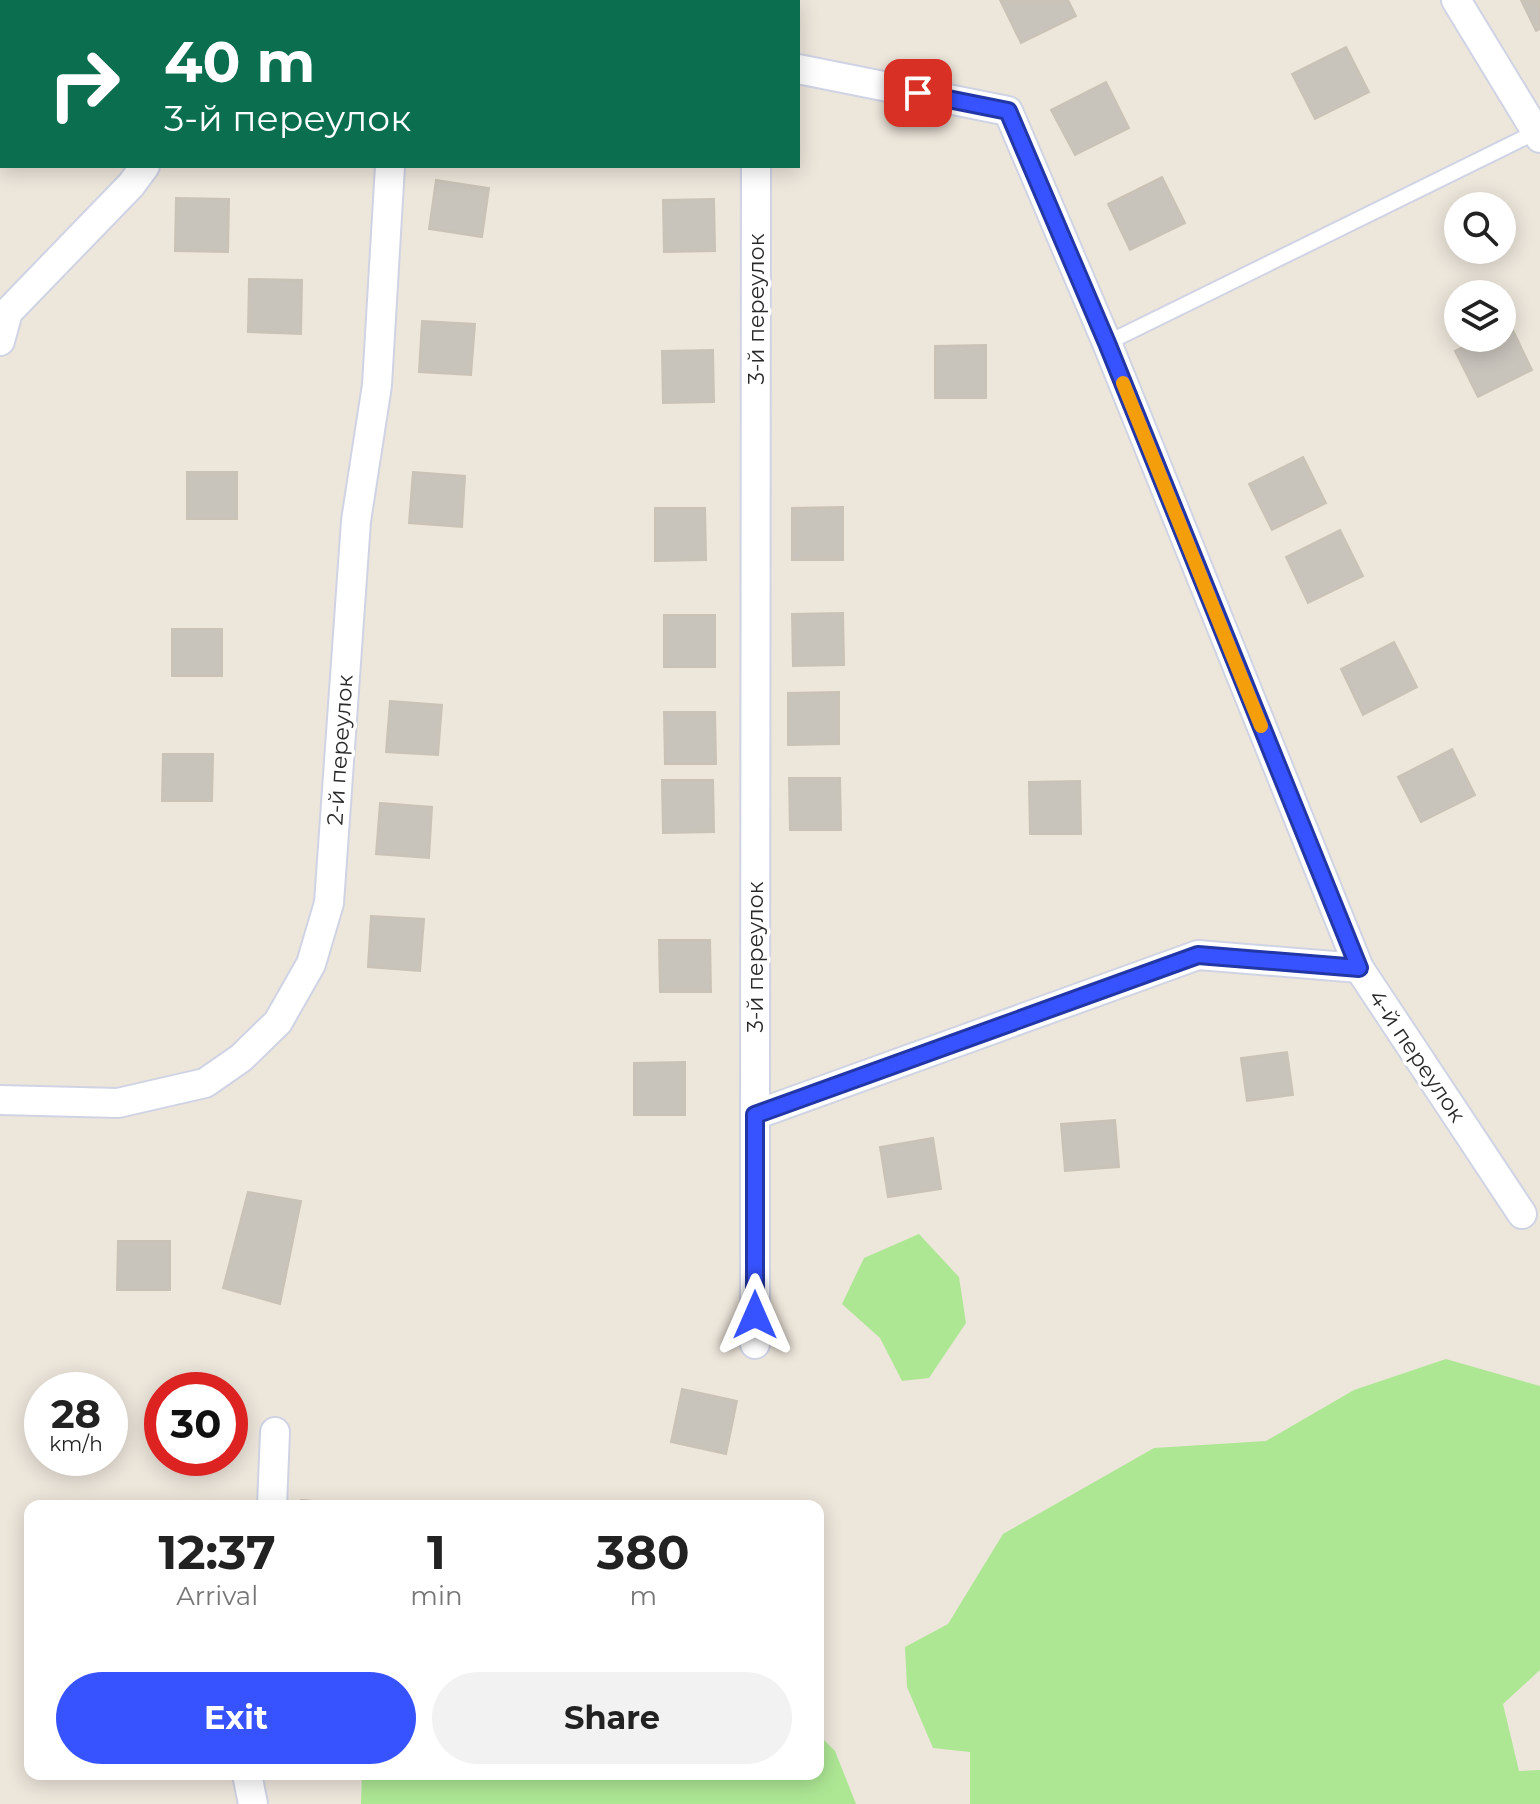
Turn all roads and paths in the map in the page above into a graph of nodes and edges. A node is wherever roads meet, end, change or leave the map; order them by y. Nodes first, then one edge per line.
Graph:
1 (1456, 0) edge
2 (800, 69) edge
3 (1539, 134) edge
4 (144, 168) edge
5 (390, 168) edge
6 (756, 168) edge
7 (0, 341) edge
8 (1107, 343) junction
9 (1359, 968) junction
10 (0, 1100) edge
11 (755, 1115) junction
12 (1522, 1214) dead end
13 (755, 1344) dead end
14 (275, 1432) dead end
15 (272, 1500) edge
16 (248, 1780) edge
17 (253, 1804) edge

1 - 3 street
2 - 8 street, 4-й переулок
3 - 8 lane
4 - 7 street
5 - 10 street, 2-й переулок
6 - 11 street, 3-й переулок
8 - 9 street, 4-й переулок
9 - 11 street
9 - 12 street, 4-й переулок
11 - 13 street, 3-й переулок
14 - 15 street
16 - 17 street

